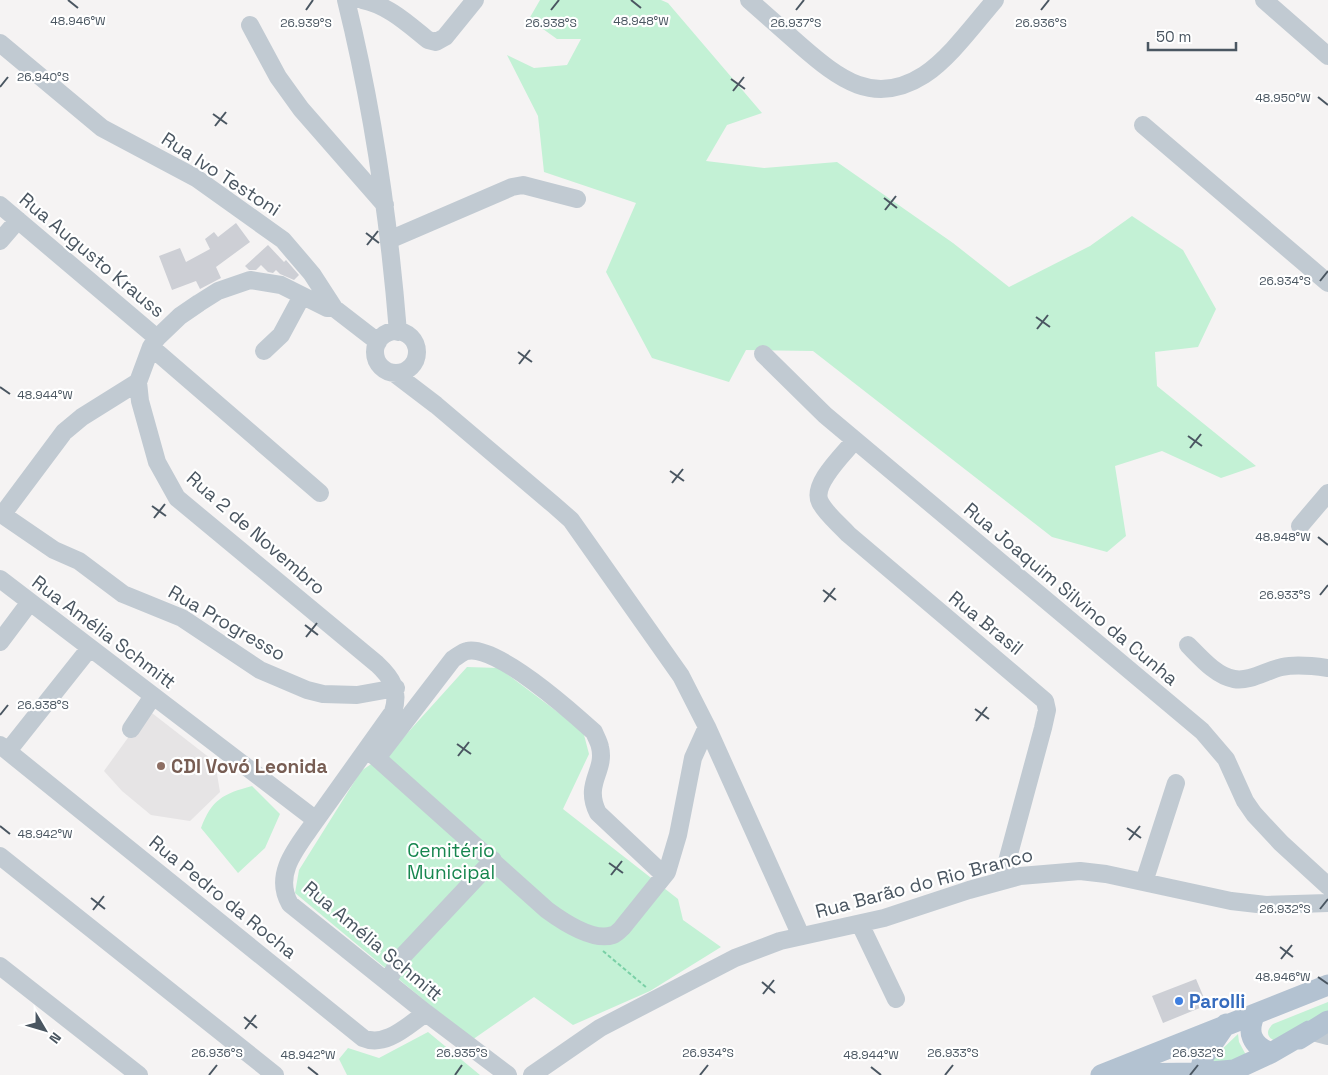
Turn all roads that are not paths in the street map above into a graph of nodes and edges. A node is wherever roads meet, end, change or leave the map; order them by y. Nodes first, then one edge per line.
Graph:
1 (346, 0) edge
2 (362, 0) edge
3 (475, 0) edge
4 (749, 0) edge
5 (995, 0) edge
6 (1264, 0) edge
7 (250, 25) dead end
8 (0, 43) edge
9 (1328, 56) edge
10 (1143, 125) dead end
11 (577, 199) dead end
12 (0, 205) edge
13 (385, 205) junction
14 (18, 220) junction
15 (389, 240) junction
16 (0, 241) edge
17 (1328, 283) edge
18 (302, 296) junction
19 (334, 308) junction
20 (398, 332) junction
21 (154, 342) junction
22 (378, 342) junction
23 (264, 351) dead end
24 (763, 354) dead end
25 (414, 363) junction
26 (394, 373) junction
27 (138, 382) junction
28 (436, 405) junction
29 (855, 440) junction
30 (1328, 492) edge
31 (320, 493) dead end
32 (1, 514) edge
33 (1300, 526) dead end
34 (0, 579) edge
35 (30, 602) junction
36 (0, 642) edge
37 (1188, 645) dead end
38 (88, 649) junction
39 (1328, 668) edge
40 (396, 688) junction
41 (153, 696) junction
42 (707, 728) junction
43 (131, 730) dead end
44 (4, 748) edge
45 (372, 754) junction
46 (1176, 783) dead end
47 (316, 820) junction
48 (0, 856) edge
49 (493, 860) junction
50 (666, 874) junction
51 (1002, 880) junction
52 (1144, 882) junction
53 (1328, 886) edge
54 (1328, 903) edge
55 (860, 924) junction
56 (801, 936) junction
57 (0, 966) edge
58 (388, 982) junction
59 (1328, 985) edge
60 (896, 999) dead end
61 (426, 1013) junction
62 (1255, 1014) junction
63 (1328, 1021) edge
64 (1226, 1024) junction
65 (1318, 1034) edge
66 (1163, 1049) junction
67 (1271, 1053) junction
68 (1164, 1072) junction
69 (1199, 1074) edge
70 (139, 1075) edge
71 (275, 1075) edge
72 (508, 1075) edge
73 (532, 1075) edge
74 (1103, 1075) edge
75 (1257, 1075) edge

1 - 13 street
2 - 3 street
4 - 5 street
6 - 9 street
7 - 13 street
8 - 19 street, Rua Ivo Testoni
10 - 17 street
11 - 15 street
12 - 14 street, Rua Augusto Krauss
13 - 15 street
14 - 16 street
14 - 21 street, Rua Augusto Krauss
15 - 20 street
18 - 19 street, Rua 2 de Novembro
18 - 21 street, Rua 2 de Novembro
18 - 23 street
19 - 22 street, Rua Ivo Testoni
20 - 22 street
20 - 25 street
21 - 27 street, Rua 2 de Novembro
21 - 31 street, Rua Augusto Krauss
22 - 26 street
24 - 29 street, Rua Joaquim Silvino da Cunha
25 - 26 street
25 - 28 street
26 - 28 street
27 - 32 street
27 - 40 street, Rua 2 de Novembro
28 - 42 street
29 - 51 street, Rua Brasil
29 - 53 street, Rua Joaquim Silvino da Cunha
30 - 33 street
32 - 40 street, Rua Progresso
34 - 35 street, Rua Amélia Schmitt
35 - 36 street
35 - 38 street, Rua Amélia Schmitt
37 - 39 street
38 - 41 street, Rua Amélia Schmitt
38 - 44 street
40 - 45 street
41 - 43 street
41 - 47 street, Rua Amélia Schmitt
42 - 50 street
42 - 56 street
44 - 61 street, Rua Pedro da Rocha
45 - 47 street
45 - 49 street
45 - 50 street
46 - 52 street
47 - 58 street, Rua Amélia Schmitt
48 - 71 street
49 - 50 street
49 - 58 street
51 - 52 street, Rua Barão do Rio Branco
51 - 55 street, Rua Barão do Rio Branco
52 - 54 street, Rua Barão do Rio Branco
55 - 56 street, Rua Barão do Rio Branco
55 - 60 street
56 - 73 street, Rua Barão do Rio Branco
57 - 70 street
58 - 61 street, Rua Amélia Schmitt
59 - 62 main road
61 - 72 street, Rua Amélia Schmitt
62 - 64 main road
62 - 67 main road
63 - 65 main road
64 - 66 main road
64 - 69 main road
65 - 67 main road
65 - 75 main road
66 - 68 main road
66 - 74 main road
67 - 69 main road
68 - 69 main road
68 - 74 main road

